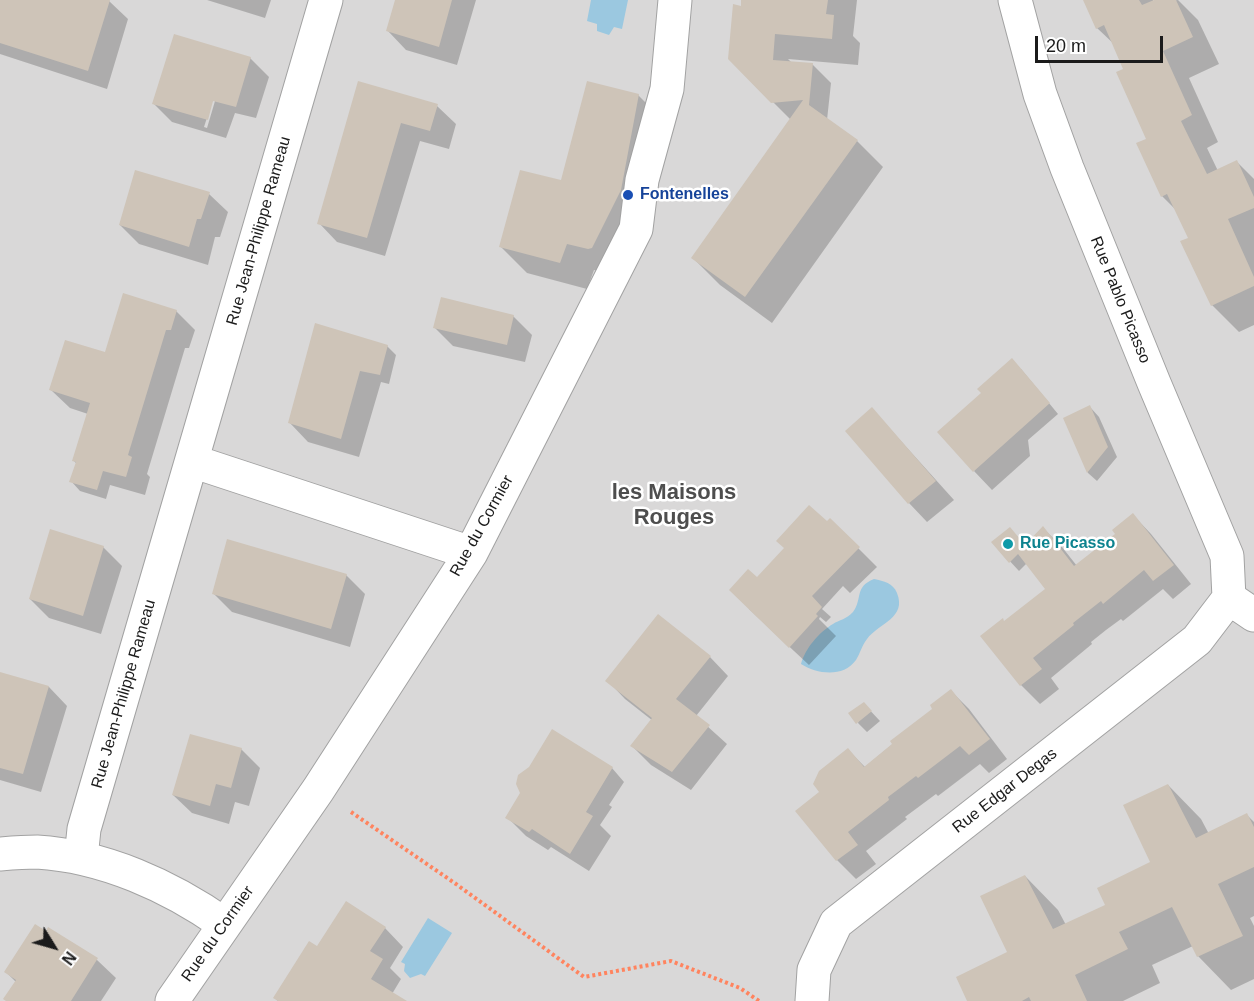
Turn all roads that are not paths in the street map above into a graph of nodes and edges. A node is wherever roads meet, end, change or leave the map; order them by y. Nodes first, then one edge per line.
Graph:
1 (326, 0) edge
2 (675, 0) edge
3 (1016, 0) edge
4 (192, 461) junction
5 (471, 553) junction
6 (1242, 607) edge
7 (0, 854) edge
8 (81, 858) junction
9 (224, 924) junction
10 (172, 1001) edge
11 (812, 1001) edge

1 - 4 street, Rue Jean-Philippe Rameau
2 - 5 street, Rue du Cormier
3 - 6 street, Rue Pablo Picasso
4 - 5 street
4 - 8 street, Rue Jean-Philippe Rameau
5 - 9 street, Rue du Cormier
6 - 11 street, Rue Edgar Degas
7 - 8 street
8 - 9 street
9 - 10 street, Rue du Cormier

